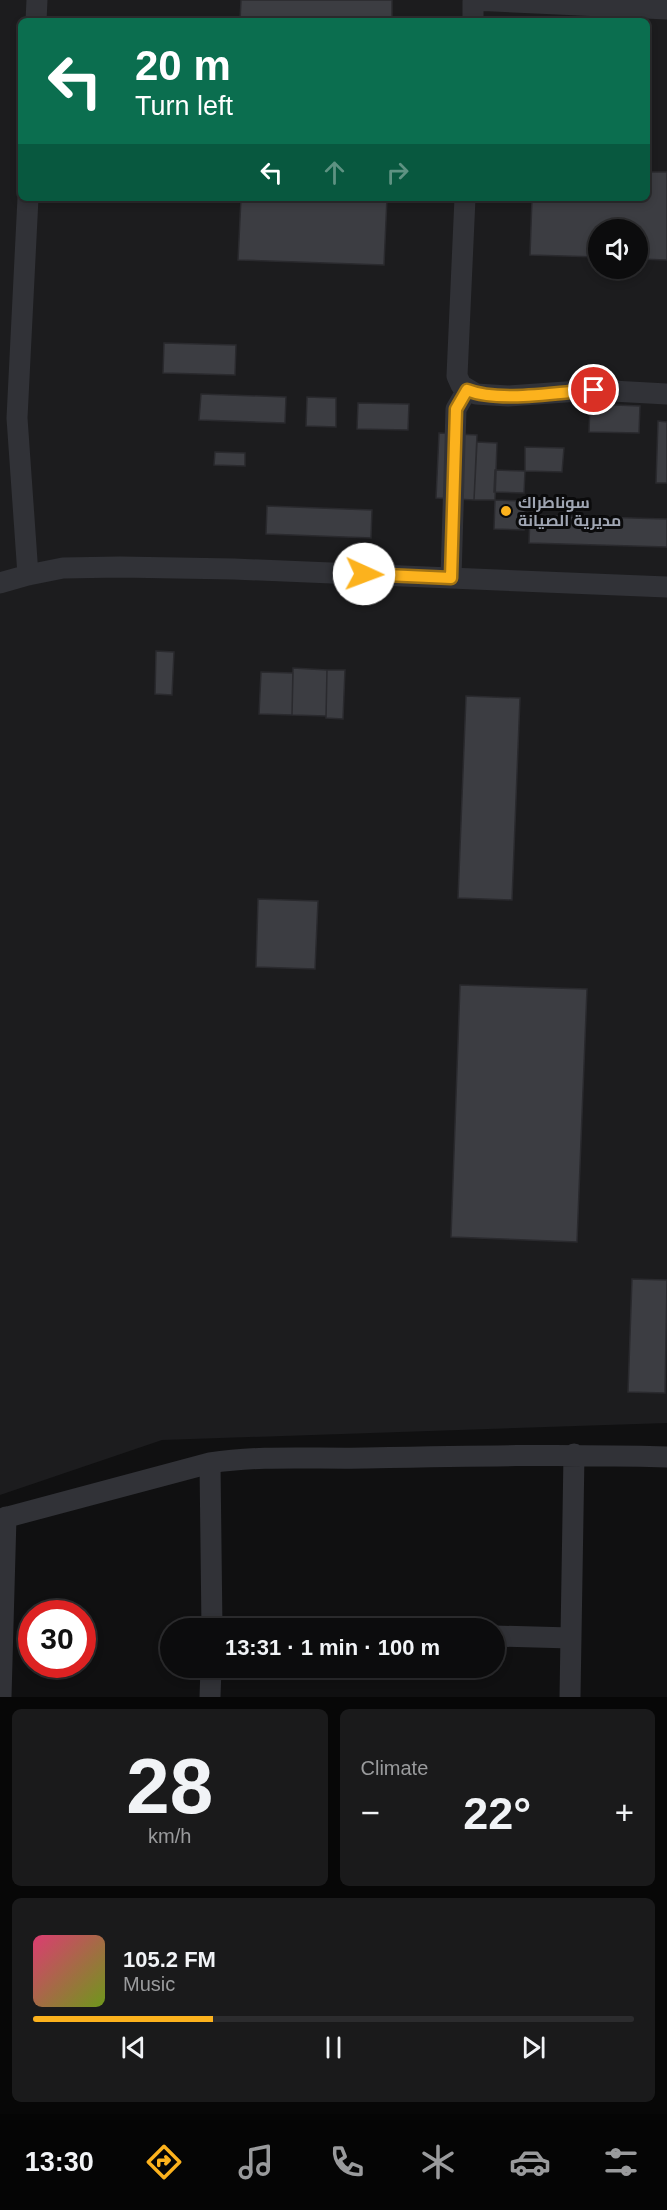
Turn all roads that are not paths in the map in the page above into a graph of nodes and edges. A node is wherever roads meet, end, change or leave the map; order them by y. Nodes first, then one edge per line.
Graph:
1 (37, 0) edge
2 (473, 0) edge
3 (667, 9) edge
4 (36, 18) edge
5 (473, 18) edge
6 (27, 201) edge
7 (465, 201) edge
8 (467, 390) junction
9 (667, 394) edge
10 (28, 575) junction
11 (451, 578) junction
12 (0, 583) edge
13 (667, 587) edge
14 (574, 1454) junction
15 (667, 1458) edge
16 (210, 1463) junction
17 (3, 1518) edge
18 (212, 1618) edge
19 (505, 1636) edge
20 (571, 1638) junction
21 (211, 1678) edge
22 (1, 1697) edge
23 (210, 1697) edge
24 (570, 1697) edge

1 - 4 street
2 - 3 street
2 - 5 street
6 - 10 street
7 - 8 street
8 - 9 street
8 - 11 street
10 - 11 street
10 - 12 street
11 - 13 street
14 - 15 street
14 - 16 street
14 - 20 street
16 - 17 street
16 - 18 street
17 - 22 street
19 - 20 street
20 - 24 street
21 - 23 street

